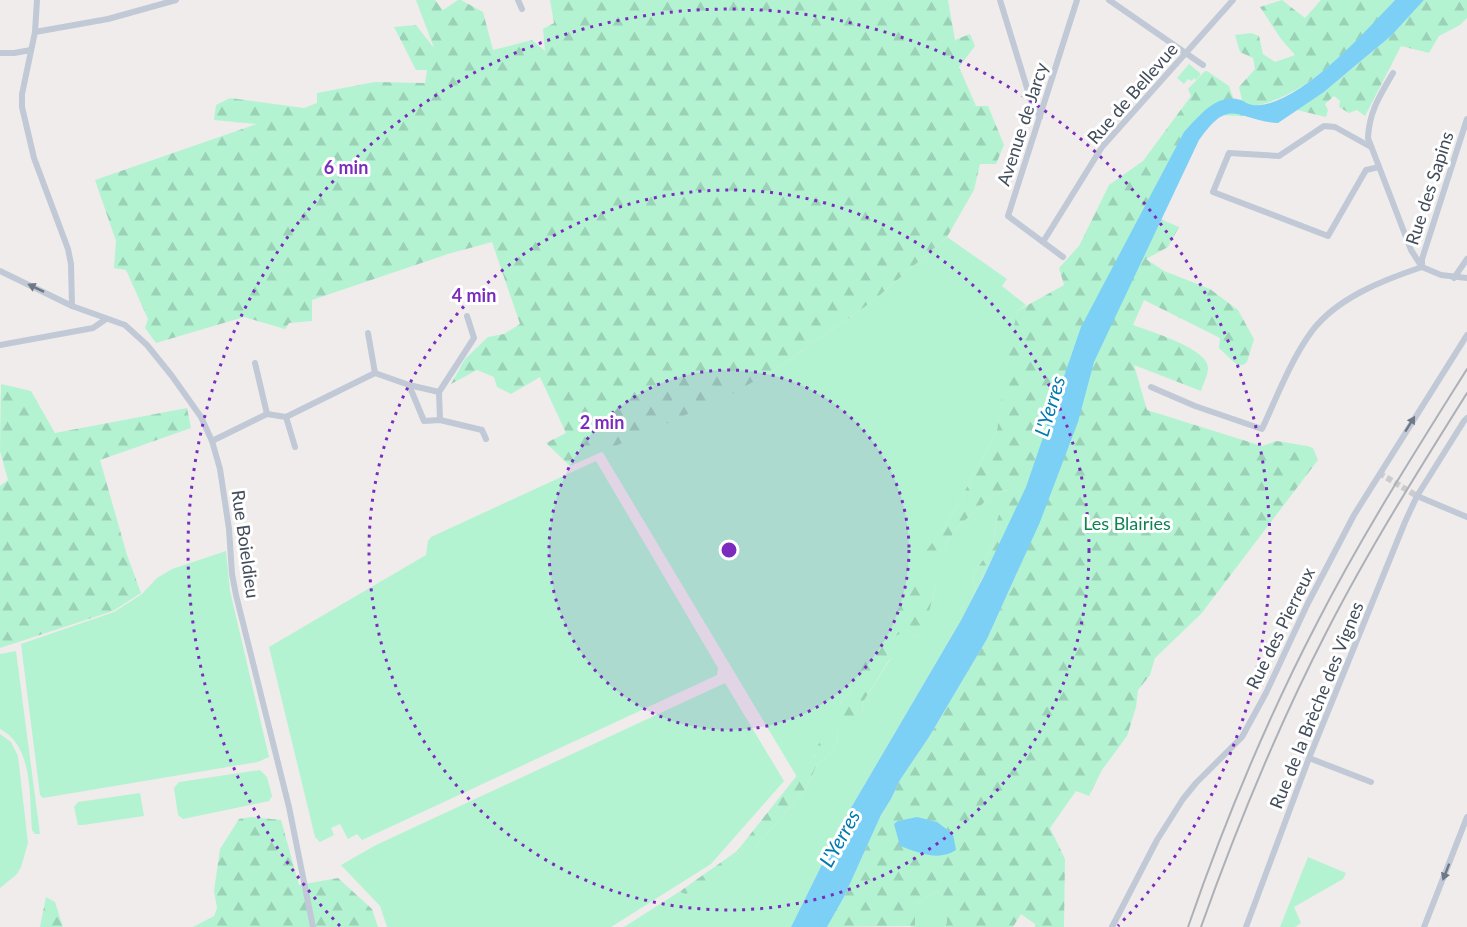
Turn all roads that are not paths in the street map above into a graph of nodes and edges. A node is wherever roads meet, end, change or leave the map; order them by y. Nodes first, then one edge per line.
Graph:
1 (37, 0) edge
2 (176, 0) edge
3 (518, 0) edge
4 (1000, 0) edge
5 (1077, 0) edge
6 (1109, 0) edge
7 (1233, 0) edge
8 (522, 9) dead end
9 (34, 32) junction
10 (31, 50) junction
11 (0, 53) edge
12 (1186, 53) junction
13 (1203, 65) dead end
14 (1393, 73) dead end
15 (1040, 117) junction
16 (1467, 119) edge
17 (1371, 147) junction
18 (1379, 166) junction
19 (1043, 242) junction
20 (1063, 257) dead end
21 (1467, 260) edge
22 (1422, 267) junction
23 (0, 270) edge
24 (1454, 278) junction
25 (1467, 278) edge
26 (72, 306) junction
27 (467, 316) dead end
28 (106, 319) junction
29 (368, 333) dead end
30 (1467, 335) edge
31 (0, 345) edge
32 (255, 363) dead end
33 (375, 373) junction
34 (409, 385) junction
35 (1151, 387) dead end
36 (439, 392) junction
37 (267, 414) junction
38 (286, 417) junction
39 (1467, 418) edge
40 (440, 420) junction
41 (486, 439) dead end
42 (212, 441) junction
43 (295, 447) dead end
44 (1417, 496) junction
45 (1467, 517) edge
46 (1309, 758) junction
47 (1371, 782) dead end
48 (1467, 817) edge
49 (313, 927) edge
50 (1112, 927) edge
51 (1246, 927) edge
52 (1424, 927) edge

1 - 9 street
2 - 9 street
3 - 8 street
4 - 15 street
5 - 15 street, Avenue de Jarcy
6 - 12 street
7 - 12 street, Rue de Bellevue
9 - 10 street
10 - 11 street
10 - 26 street
12 - 13 street
12 - 19 street, Rue de Bellevue
14 - 17 street
15 - 19 street, Avenue de Jarcy
16 - 22 street, Rue des Sapins
17 - 18 street
17 - 18 street
18 - 22 street
19 - 20 street
21 - 24 street
22 - 24 street
22 - 35 street
26 -> 23 street, Rue Boieldieu
24 - 25 street
26 - 28 street, Rue Boieldieu
27 - 36 street
28 - 31 street
28 - 42 street, Rue Boieldieu
29 - 33 street
50 -> 30 street, Rue des Pierreux
32 - 37 street
33 - 34 street
33 - 38 street
34 - 36 street
34 - 40 street
36 - 40 street
37 - 38 street
37 - 42 street
38 - 43 street
39 - 44 street, Rue de la Brèche des Vignes
40 - 41 street
42 - 49 street, Rue Boieldieu
44 - 45 street
44 - 46 street, Rue de la Brèche des Vignes
46 - 47 street
46 - 51 street, Rue de la Brèche des Vignes
48 -> 52 street

